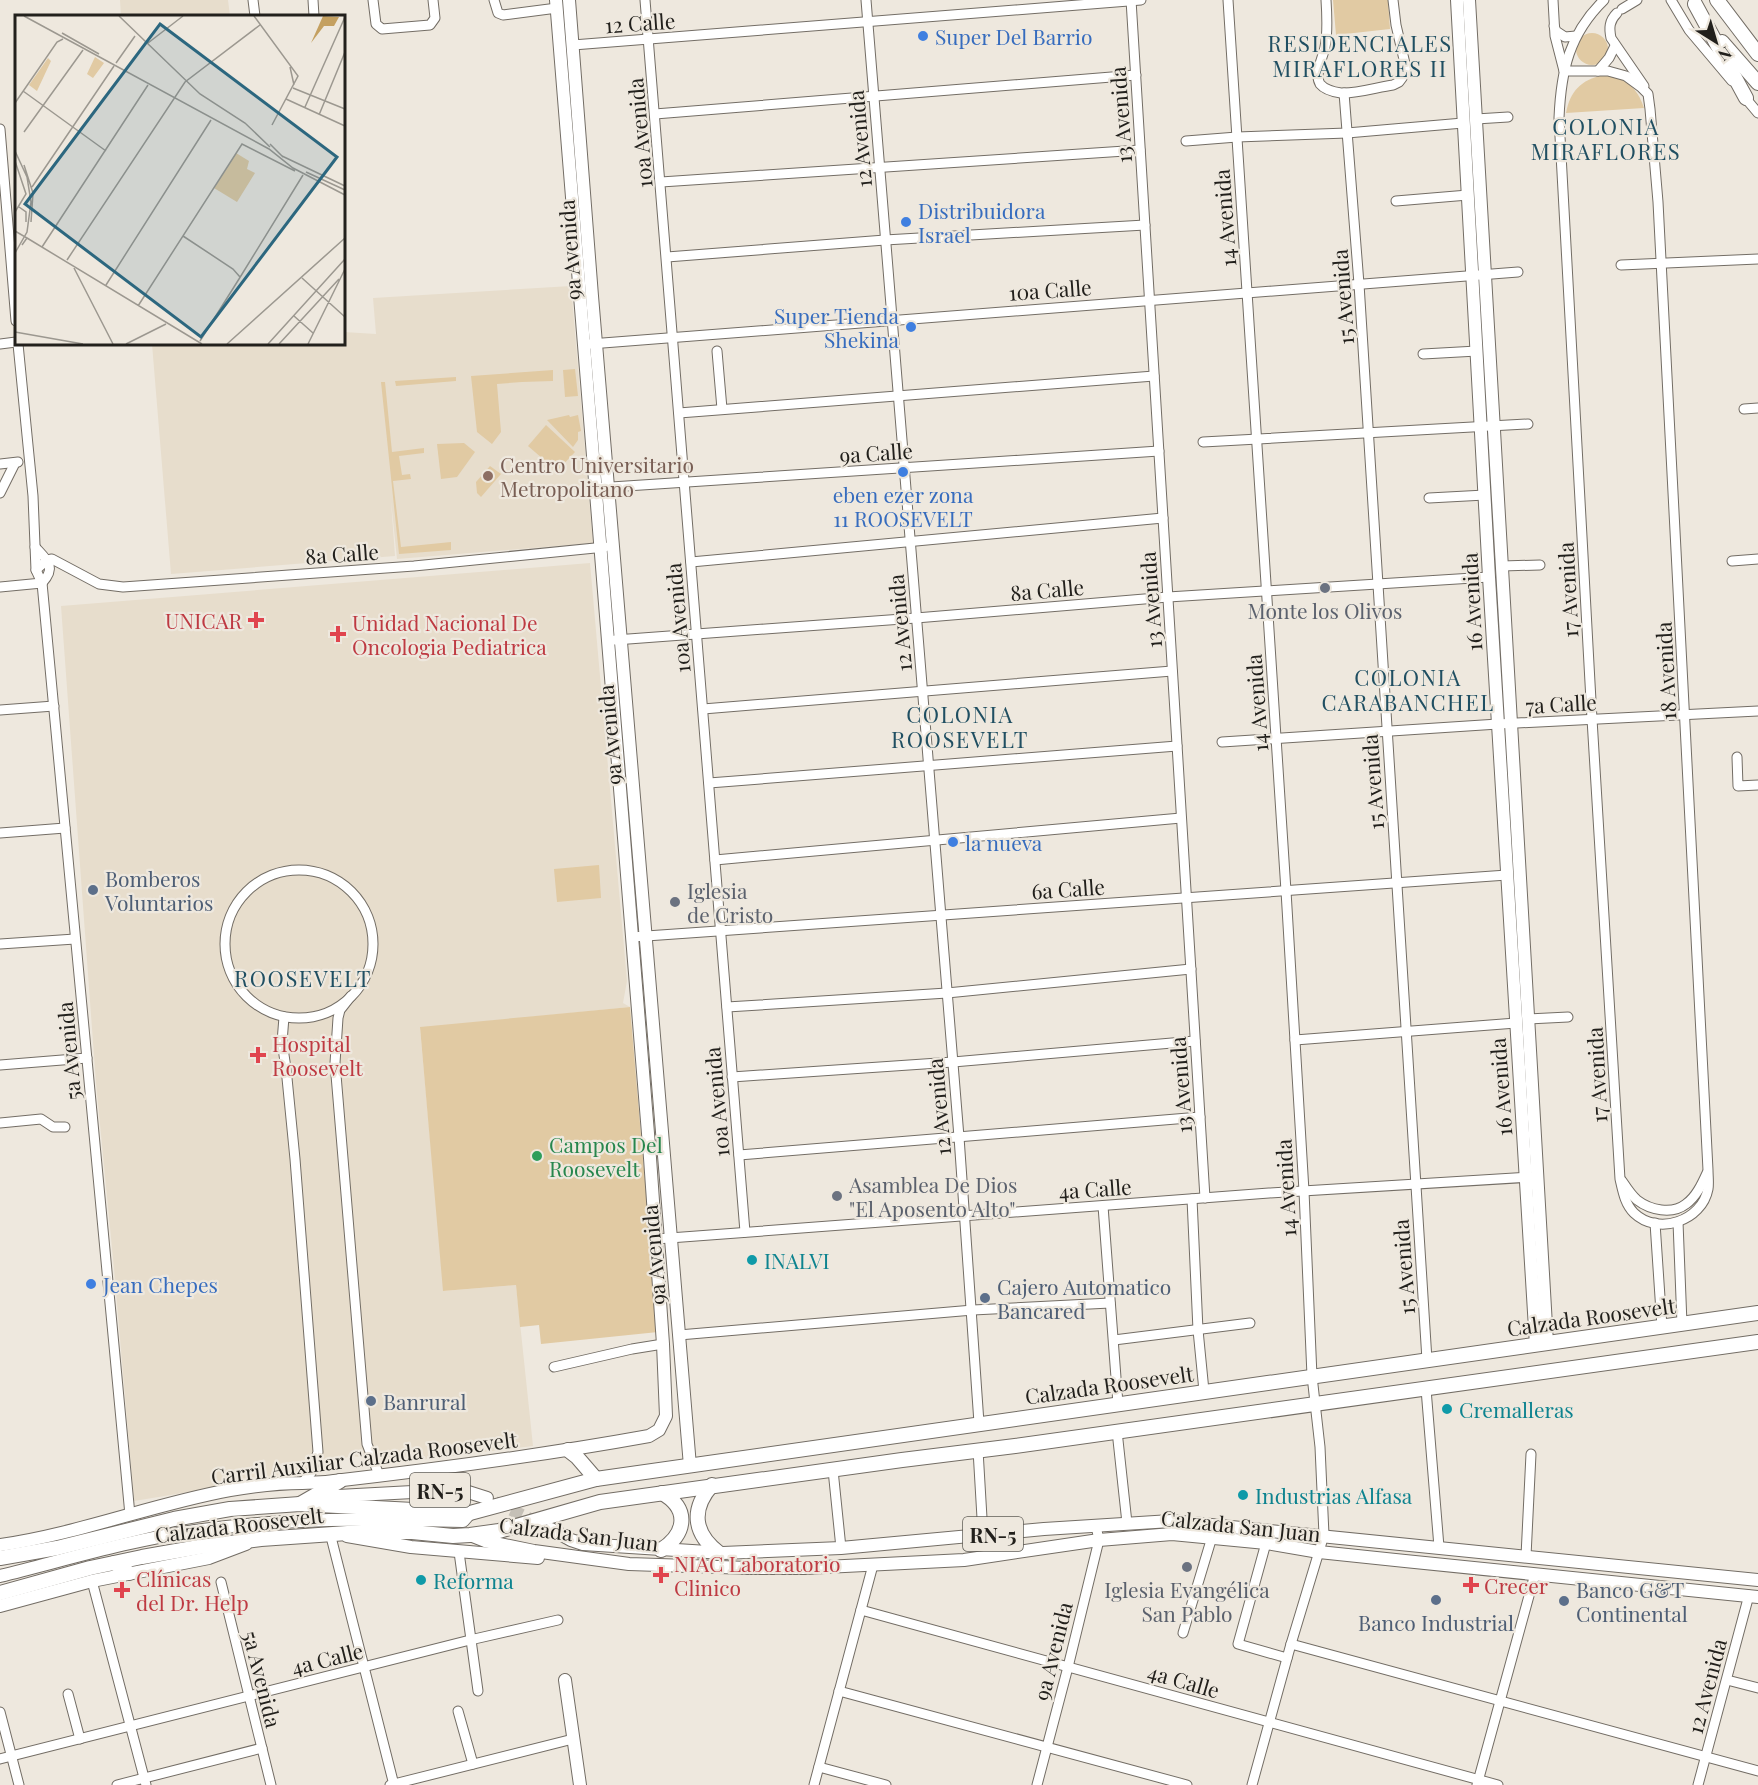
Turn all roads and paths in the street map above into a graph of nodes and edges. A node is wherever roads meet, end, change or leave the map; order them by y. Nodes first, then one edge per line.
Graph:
1 (253, 0) edge
2 (313, 0) edge
3 (374, 0) edge
4 (433, 0) edge
5 (494, 0) edge
6 (569, 0) edge
7 (645, 0) edge
8 (866, 0) edge
9 (1131, 0) edge
10 (1141, 0) edge
11 (1228, 0) edge
12 (1326, 0) edge
13 (1393, 0) edge
14 (1456, 0) edge
15 (1469, 0) edge
16 (1553, 0) edge
17 (1604, 0) edge
18 (1637, 0) edge
19 (1671, 0) edge
20 (1717, 0) edge
21 (1694, 2) edge
22 (557, 4) edge
23 (255, 15) edge
24 (315, 15) edge
25 (867, 22) junction
26 (1554, 27) junction
27 (1576, 36) junction
28 (649, 39) junction
29 (573, 45) junction
30 (1616, 46) junction
31 (1758, 54) edge
32 (1564, 71) junction
33 (1598, 71) junction
34 (1136, 75) junction
35 (1758, 83) edge
36 (1344, 93) junction
37 (1647, 94) junction
38 (873, 96) junction
39 (1746, 98) junction
40 (1758, 112) edge
41 (655, 114) junction
42 (1508, 117) dead end
43 (1470, 121) junction
44 (0, 129) edge
45 (1347, 133) junction
46 (1237, 137) junction
47 (1186, 141) dead end
48 (1140, 150) junction
49 (879, 166) junction
50 (661, 182) junction
51 (1468, 195) junction
52 (3, 197) edge
53 (1396, 201) dead end
54 (1145, 225) junction
55 (885, 240) junction
56 (667, 257) junction
57 (1758, 259) edge
58 (1661, 264) junction
59 (1621, 265) dead end
60 (1518, 272) dead end
61 (1479, 275) junction
62 (1359, 284) junction
63 (1247, 292) junction
64 (586, 296) junction
65 (1149, 300) junction
66 (15, 311) edge
67 (892, 320) junction
68 (673, 336) junction
69 (15, 343) edge
70 (0, 344) edge
71 (590, 344) junction
72 (17, 345) edge
73 (717, 351) dead end
74 (1476, 351) junction
75 (1423, 354) dead end
76 (1154, 376) junction
77 (898, 396) junction
78 (1758, 408) edge
79 (722, 409) junction
80 (1744, 409) dead end
81 (679, 413) junction
82 (1528, 423) dead end
83 (1494, 425) junction
84 (1481, 426) junction
85 (1369, 432) junction
86 (1257, 439) junction
87 (1203, 442) dead end
88 (1159, 451) junction
89 (29, 461) junction
90 (15, 463) junction
91 (0, 464) edge
92 (904, 468) junction
93 (685, 483) junction
94 (602, 488) junction
95 (0, 493) edge
96 (1485, 495) junction
97 (1429, 498) dead end
98 (1163, 518) junction
99 (910, 542) junction
100 (35, 547) junction
101 (607, 547) junction
102 (1758, 558) edge
103 (47, 560) junction
104 (1732, 561) dead end
105 (691, 562) junction
106 (1540, 565) dead end
107 (1502, 566) junction
108 (36, 570) junction
109 (76, 573) junction
110 (1489, 577) junction
111 (45, 579) junction
112 (1378, 584) junction
113 (0, 587) edge
114 (1267, 591) junction
115 (1168, 597) junction
116 (916, 618) junction
117 (697, 634) junction
118 (615, 640) junction
119 (1172, 671) junction
120 (922, 692) junction
121 (54, 706) junction
122 (703, 710) junction
123 (0, 711) edge
124 (1758, 711) edge
125 (1685, 715) junction
126 (1592, 719) junction
127 (1512, 723) junction
128 (1498, 724) junction
129 (1387, 731) junction
130 (1276, 738) junction
131 (1222, 742) dead end
132 (1177, 746) junction
133 (1737, 757) dead end
134 (929, 765) junction
135 (709, 783) junction
136 (1758, 785) edge
137 (1181, 818) junction
138 (65, 828) junction
139 (0, 833) edge
140 (935, 841) junction
141 (715, 860) junction
142 (1507, 875) junction
143 (1397, 883) junction
144 (1286, 891) junction
145 (1186, 898) junction
146 (941, 915) junction
147 (721, 931) junction
148 (646, 936) junction
149 (632, 937) junction
150 (75, 939) junction
151 (0, 944) edge
152 (1191, 969) junction
153 (947, 993) junction
154 (351, 996) junction
155 (727, 1007) junction
156 (284, 1017) junction
157 (1568, 1017) dead end
158 (1522, 1021) junction
159 (1406, 1032) junction
160 (1295, 1040) junction
161 (1195, 1041) junction
162 (87, 1058) junction
163 (953, 1062) junction
164 (0, 1065) edge
165 (732, 1077) junction
166 (1200, 1117) junction
167 (0, 1123) edge
168 (65, 1127) dead end
169 (959, 1137) junction
170 (739, 1155) junction
171 (1708, 1170) junction
172 (1531, 1177) junction
173 (1620, 1179) junction
174 (1415, 1184) junction
175 (1304, 1191) junction
176 (1205, 1198) junction
177 (1192, 1199) junction
178 (1103, 1206) junction
179 (964, 1215) junction
180 (1678, 1222) junction
181 (1655, 1223) junction
182 (745, 1232) junction
183 (671, 1238) junction
184 (656, 1239) junction
185 (1110, 1303) junction
186 (973, 1310) junction
187 (1758, 1313) edge
188 (1250, 1323) dead end
189 (1682, 1324) junction
190 (1662, 1327) junction
191 (1198, 1330) junction
192 (679, 1335) junction
193 (1114, 1340) junction
194 (1758, 1342) edge
195 (663, 1344) junction
196 (1542, 1344) junction
197 (1427, 1360) junction
198 (554, 1367) dead end
199 (1312, 1376) junction
200 (1426, 1389) junction
201 (1204, 1391) junction
202 (1316, 1403) junction
203 (1118, 1404) junction
204 (980, 1423) junction
205 (662, 1427) joint
206 (1117, 1431) junction
207 (568, 1450) junction
208 (978, 1450) junction
209 (1531, 1454) dead end
210 (690, 1466) junction
211 (832, 1470) junction
212 (379, 1475) junction
213 (596, 1479) junction
214 (340, 1480) junction
215 (302, 1483) junction
216 (712, 1485) junction
217 (392, 1493) junction
218 (662, 1493) junction
219 (487, 1498) tunnel mouth
220 (300, 1504) junction
221 (470, 1513) junction
222 (130, 1515) junction
223 (380, 1520) junction
224 (1127, 1523) junction
225 (1096, 1526) junction
226 (551, 1529) tunnel mouth
227 (330, 1533) junction
228 (486, 1533) junction
229 (470, 1535) junction
230 (983, 1535) junction
231 (1324, 1535) junction
232 (1212, 1537) junction
233 (261, 1539) junction
234 (1099, 1540) junction
235 (1266, 1544) junction
236 (0, 1545) edge
237 (1439, 1547) junction
238 (57, 1548) junction
239 (840, 1548) junction
240 (662, 1550) junction
241 (459, 1552) junction
242 (1319, 1552) junction
243 (719, 1553) junction
244 (1526, 1556) junction
245 (142, 1557) junction
246 (0, 1558) edge
247 (114, 1563) junction
248 (629, 1564) junction
249 (873, 1565) junction
250 (0, 1567) edge
251 (132, 1572) junction
252 (1535, 1574) junction
253 (0, 1576) edge
254 (1758, 1580) edge
255 (92, 1581) junction
256 (221, 1582) dead end
257 (0, 1593) edge
258 (1754, 1596) edge
259 (0, 1606) edge
260 (861, 1610) junction
261 (558, 1620) dead end
262 (1183, 1633) dead end
263 (470, 1640) junction
264 (1291, 1644) junction
265 (1287, 1658) junction
266 (364, 1667) junction
267 (1068, 1667) junction
268 (566, 1680) dead end
269 (1727, 1680) junction
270 (1758, 1688) edge
271 (478, 1691) dead end
272 (839, 1691) junction
273 (68, 1694) dead end
274 (249, 1696) junction
275 (1500, 1701) junction
276 (459, 1711) dead end
277 (0, 1712) edge
278 (1269, 1723) junction
279 (131, 1726) junction
280 (80, 1739) junction
281 (573, 1739) junction
282 (1047, 1746) junction
283 (262, 1748) junction
284 (11, 1756) junction
285 (1706, 1757) junction
286 (0, 1759) edge
287 (473, 1764) junction
288 (819, 1767) junction
289 (1758, 1771) edge
290 (146, 1782) edge
291 (1478, 1782) edge
292 (18, 1785) edge
293 (117, 1785) edge
294 (271, 1785) edge
295 (393, 1785) edge
296 (580, 1785) edge
297 (814, 1785) edge
298 (886, 1785) edge
299 (1036, 1785) edge
300 (1187, 1785) edge
301 (1252, 1785) edge
302 (1498, 1785) edge
303 (1698, 1785) edge

1 - 23 street
2 - 24 street
3 - 4 street
5 - 22 street
6 - 29 main road, 9a Avenida
7 - 28 street, 10a Avenida
8 - 25 street, 12 Avenida
9 - 10 street, 12 Calle
9 - 25 street, 12 Calle
9 - 34 street, 13 Avenida
11 - 46 street, 14 Avenida
12 - 36 street
13 - 36 street
14 - 43 main road, 16 Avenida
15 - 43 main road, 16 Avenida
16 - 26 street, 17 Avenida
17 - 27 street
18 - 30 street
19 - 39 street
20 - 31 highway
21 - 35 highway
21 - 39 highway
22 - 64 main road, 9a Avenida
25 - 28 street, 12 Calle
25 - 38 street, 12 Avenida
26 - 27 street
26 - 32 street, 17 Avenida
27 - 32 street
28 - 29 street, 12 Calle
28 - 41 street, 10a Avenida
29 - 64 main road, 9a Avenida
30 - 33 street
30 - 37 street
32 - 33 street
32 - 126 street, 17 Avenida
33 - 37 street
34 - 38 street
34 - 48 street, 13 Avenida
36 - 45 street, 15 Avenida
37 - 58 street, 18 Avenida
38 - 41 street
38 - 49 street, 12 Avenida
39 - 40 street
41 - 50 street, 10a Avenida
42 - 43 street
43 - 45 street
43 - 51 main road, 16 Avenida
43 - 61 main road, 16 Avenida
44 - 52 street
45 - 46 street
45 - 62 street, 15 Avenida
46 - 47 street
46 - 63 street, 14 Avenida
48 - 49 street
48 - 54 street, 13 Avenida
49 - 50 street
49 - 55 street, 12 Avenida
50 - 56 street, 10a Avenida
51 - 53 street
51 - 61 main road, 16 Avenida
52 - 66 street
54 - 55 street
54 - 65 street, 13 Avenida
55 - 56 street
55 - 67 street, 12 Avenida
56 - 68 street, 10a Avenida
57 - 58 street
58 - 59 street
58 - 125 street, 18 Avenida
60 - 61 street, 10a Calle
61 - 62 street, 10a Calle
61 - 74 main road, 16 Avenida
61 - 83 main road, 16 Avenida
62 - 63 street, 10a Calle
62 - 85 street, 15 Avenida
63 - 65 street, 10a Calle
63 - 86 street, 14 Avenida
64 - 71 main road, 9a Avenida
65 - 67 street, 10a Calle
65 - 76 street, 13 Avenida
67 - 68 street, 10a Calle
67 - 77 street, 12 Avenida
68 - 71 street, 10a Calle
68 - 81 street, 10a Avenida
69 - 70 street
71 - 94 main road, 9a Avenida
72 - 89 street, 5a Avenida
73 - 79 street
74 - 75 street
74 - 84 main road, 16 Avenida
76 - 77 street
76 - 88 street, 13 Avenida
77 - 79 street
77 - 92 street, 12 Avenida
78 - 80 street
79 - 81 street
81 - 93 street, 10a Avenida
82 - 83 street
83 - 84 street
83 - 107 main road, 16 Avenida
84 - 85 street
84 - 96 main road, 16 Avenida
85 - 86 street
85 - 112 street, 15 Avenida
86 - 87 street
86 - 114 street, 14 Avenida
88 - 92 street, 9a Calle
88 - 98 street, 13 Avenida
89 - 90 street
89 - 100 street, 5a Avenida
90 - 91 street
90 - 95 street
92 - 93 street, 9a Calle
92 - 99 street, 12 Avenida
93 - 94 street, 9a Calle
93 - 105 street, 10a Avenida
94 - 101 main road, 9a Avenida
96 - 97 street
96 - 110 main road, 16 Avenida
98 - 99 street
98 - 115 street, 13 Avenida
99 - 105 street
99 - 116 street, 12 Avenida
100 - 103 street
100 - 108 street, 5a Avenida
101 - 109 street, 8a Calle
101 - 118 main road, 9a Avenida
102 - 104 street
103 - 108 street
103 - 109 street, 8a Calle
103 - 111 street, 5a Avenida
105 - 117 street, 10a Avenida
106 - 107 street
107 - 127 main road, 16 Avenida
108 - 111 street, 5a Avenida
109 - 111 street, 8a Calle
110 - 112 street, 8a Calle
110 - 128 main road, 16 Avenida
111 - 113 street, 8a Calle
111 - 121 street, 5a Avenida
112 - 114 street, 8a Calle
112 - 129 street, 15 Avenida
114 - 115 street, 8a Calle
114 - 130 street, 14 Avenida
115 - 116 street, 8a Calle
115 - 119 street, 13 Avenida
116 - 117 street, 8a Calle
116 - 120 street, 12 Avenida
117 - 118 street, 8a Calle
117 - 122 street, 10a Avenida
118 - 148 main road, 9a Avenida
118 - 149 main road, 9a Avenida
119 - 120 street
119 - 132 street, 13 Avenida
120 - 122 street
120 - 134 street, 12 Avenida
121 - 123 street
121 - 138 street, 5a Avenida
122 - 135 street, 10a Avenida
124 - 125 street, 7a Calle
125 - 126 street, 7a Calle
125 - 171 street, 18 Avenida
126 - 127 street, 7a Calle
126 - 173 street, 17 Avenida
127 - 128 street, 7a Calle
127 - 158 main road, 16 Avenida
128 - 129 street, 7a Calle
128 - 142 main road, 16 Avenida
129 - 130 street, 7a Calle
129 - 143 street, 15 Avenida
130 - 131 street, 7a Calle
130 - 144 street, 14 Avenida
132 - 134 street
132 - 137 street, 13 Avenida
133 - 136 street
134 - 135 street
134 - 140 street, 12 Avenida
135 - 141 street, 10a Avenida
137 - 140 street
137 - 145 street, 13 Avenida
138 - 139 street
138 - 150 street, 5a Avenida
140 - 141 street
140 - 146 street, 12 Avenida
141 - 147 street, 10a Avenida
142 - 143 street, 6a Calle
142 - 158 main road, 16 Avenida
143 - 144 street, 6a Calle
143 - 159 street, 15 Avenida
144 - 145 street, 6a Calle
144 - 160 street, 14 Avenida
145 - 146 street, 6a Calle
145 - 152 street, 13 Avenida
146 - 147 street, 6a Calle
146 - 153 street, 12 Avenida
147 - 148 street, 6a Calle
147 - 155 street, 10a Avenida
148 - 149 street, 6a Calle
148 - 183 main road, 9a Avenida
149 - 184 main road, 9a Avenida
150 - 151 street
150 - 162 street, 5a Avenida
152 - 153 street
152 - 161 street, 13 Avenida
153 - 155 street
153 - 163 street, 12 Avenida
154 - 156 street
154 - 156 street
154 - 212 street
155 - 165 street, 10a Avenida
156 - 215 street
157 - 158 street
158 - 159 street
158 - 172 main road, 16 Avenida
159 - 160 street
159 - 174 street, 15 Avenida
160 - 175 street, 14 Avenida
161 - 163 street
161 - 166 street, 13 Avenida
162 - 164 street
162 - 222 street, 5a Avenida
163 - 165 street
163 - 169 street, 12 Avenida
165 - 170 street, 10a Avenida
166 - 169 street
166 - 176 street, 13 Avenida
167 - 168 street
169 - 170 street
169 - 179 street, 12 Avenida
170 - 182 street, 10a Avenida
171 - 173 street
171 - 180 street, 18 Avenida
172 - 174 street, 4a Calle
172 - 196 main road, 16 Avenida
173 - 181 street, 17 Avenida
174 - 175 street, 4a Calle
174 - 197 street, 15 Avenida
175 - 176 street, 4a Calle
175 - 199 street, 14 Avenida
176 - 177 street, 4a Calle
177 - 178 street, 4a Calle
177 - 191 street
178 - 179 street, 4a Calle
178 - 185 street
179 - 182 street, 4a Calle
179 - 186 street, 12 Avenida
180 - 181 street
180 - 189 street
181 - 190 street
182 - 183 street, 4a Calle
183 - 184 street, 4a Calle
183 - 192 main road, 9a Avenida
184 - 195 main road, 9a Avenida
185 - 186 street
185 - 193 street
186 - 192 street
186 - 204 street, 12 Avenida
187 - 189 highway, Calzada Roosevelt
188 - 191 street
189 - 190 highway, Calzada Roosevelt
190 - 196 highway, Calzada Roosevelt
191 - 193 street
191 - 201 street
192 - 210 main road, 9a Avenida
193 - 203 street
194 - 200 highway, Calzada Roosevelt
195 - 198 street
195 - 205 main road, 9a Avenida
196 - 197 highway, Calzada Roosevelt
197 - 199 highway, Calzada Roosevelt
199 - 201 highway, Calzada Roosevelt
199 - 202 street, 14 Avenida
200 - 202 highway, Calzada Roosevelt
200 - 237 street
201 - 203 highway, Calzada Roosevelt
202 - 206 highway, Calzada Roosevelt
202 - 231 street
203 - 204 highway, Calzada Roosevelt
204 - 210 highway, Calzada Roosevelt
205 - 207 main road, Carril Auxiliar Calzada Roosevelt
206 - 208 highway, Calzada Roosevelt
206 - 224 street
207 - 212 main road, Carril Auxiliar Calzada Roosevelt
207 - 213 highway
208 - 211 highway, Calzada Roosevelt
208 - 230 street
209 - 244 street
210 - 213 highway, Calzada Roosevelt
211 - 216 highway, Calzada Roosevelt
211 - 239 street
212 - 214 main road, Carril Auxiliar Calzada Roosevelt
212 - 217 main road
213 - 221 highway, Calzada Roosevelt
214 - 215 main road, Carril Auxiliar Calzada Roosevelt
214 - 220 highway
215 - 222 main road, Carril Auxiliar Calzada Roosevelt
216 - 218 highway, Calzada Roosevelt
216 - 243 highway
217 - 219 main road, Calzada San Juan / RN-5
217 - 220 main road, Calzada San Juan / RN-5
218 - 228 highway, Calzada Roosevelt
218 - 240 highway
220 - 221 highway, Calzada Roosevelt
220 - 238 highway, Calzada Roosevelt
221 - 223 main road, Calzada Roosevelt
222 - 236 main road, Carril Auxiliar Calzada Roosevelt
223 - 228 main road, Calzada Roosevelt
223 - 253 main road
224 - 225 main road, Calzada San Juan / RN-5
224 - 231 main road, Calzada San Juan / RN-5
225 - 230 main road, Calzada San Juan / RN-5
225 - 234 street, 9a Avenida
226 - 240 main road, Calzada San Juan / RN-5
227 - 229 highway, Calzada Roosevelt
227 - 233 highway, Calzada Roosevelt
227 - 241 main road
227 - 266 street
228 - 229 highway, Calzada Roosevelt
229 - 248 main road, Calzada San Juan / RN-5
230 - 239 main road, Calzada San Juan / RN-5
231 - 237 main road, Calzada San Juan / RN-5
231 - 242 street
232 - 234 main road, Calzada San Juan / RN-5
232 - 235 main road, Calzada San Juan / RN-5
232 - 262 street
233 - 245 highway, Calzada Roosevelt
233 - 251 main road
234 - 249 main road, Calzada San Juan / RN-5
234 - 267 street, 9a Avenida
235 - 242 main road, Calzada San Juan / RN-5
235 - 265 street
237 - 244 main road, Calzada San Juan / RN-5
238 - 246 highway, Calzada Roosevelt
238 - 250 highway
239 - 243 main road, Calzada San Juan / RN-5
240 - 243 main road, Calzada San Juan / RN-5
241 - 248 main road
241 - 263 street
242 - 252 main road, Calzada San Juan / RN-5
242 - 264 street
244 - 254 main road, Calzada San Juan / RN-5
245 - 247 highway, Calzada Roosevelt
245 - 251 highway
247 - 251 highway
247 - 257 highway, Calzada Roosevelt
248 - 249 main road, Calzada San Juan / RN-5
249 - 260 street
251 - 255 main road
252 - 258 main road, Calzada San Juan / RN-5
252 - 275 street
255 - 259 main road
255 - 279 street
256 - 274 street, 5a Avenida
258 - 269 street, 12 Avenida
260 - 267 street, 4a Calle
260 - 272 street
261 - 263 street, 4a Calle
263 - 266 street, 4a Calle
263 - 271 street
264 - 265 street
264 - 275 street
265 - 278 street
266 - 274 street, 4a Calle
266 - 295 street
267 - 278 street, 4a Calle
267 - 282 street, 9a Avenida
268 - 281 main road
269 - 270 street
269 - 285 street, 12 Avenida
272 - 282 street
272 - 288 street
273 - 280 street
274 - 279 street, 4a Calle
274 - 283 street, 5a Avenida
275 - 285 street
275 - 291 street
276 - 287 street
277 - 284 street
278 - 291 street, 4a Calle
278 - 301 street
279 - 280 street, 4a Calle
279 - 290 street
280 - 284 street, 4a Calle
281 - 287 street
281 - 296 main road
282 - 299 street, 9a Avenida
282 - 300 street
283 - 290 street
283 - 294 street, 5a Avenida
284 - 286 street, 4a Calle
284 - 292 street
285 - 289 street
285 - 303 street, 12 Avenida
287 - 295 street
288 - 297 street
288 - 298 street
290 - 293 street
291 - 302 street, 4a Calle

